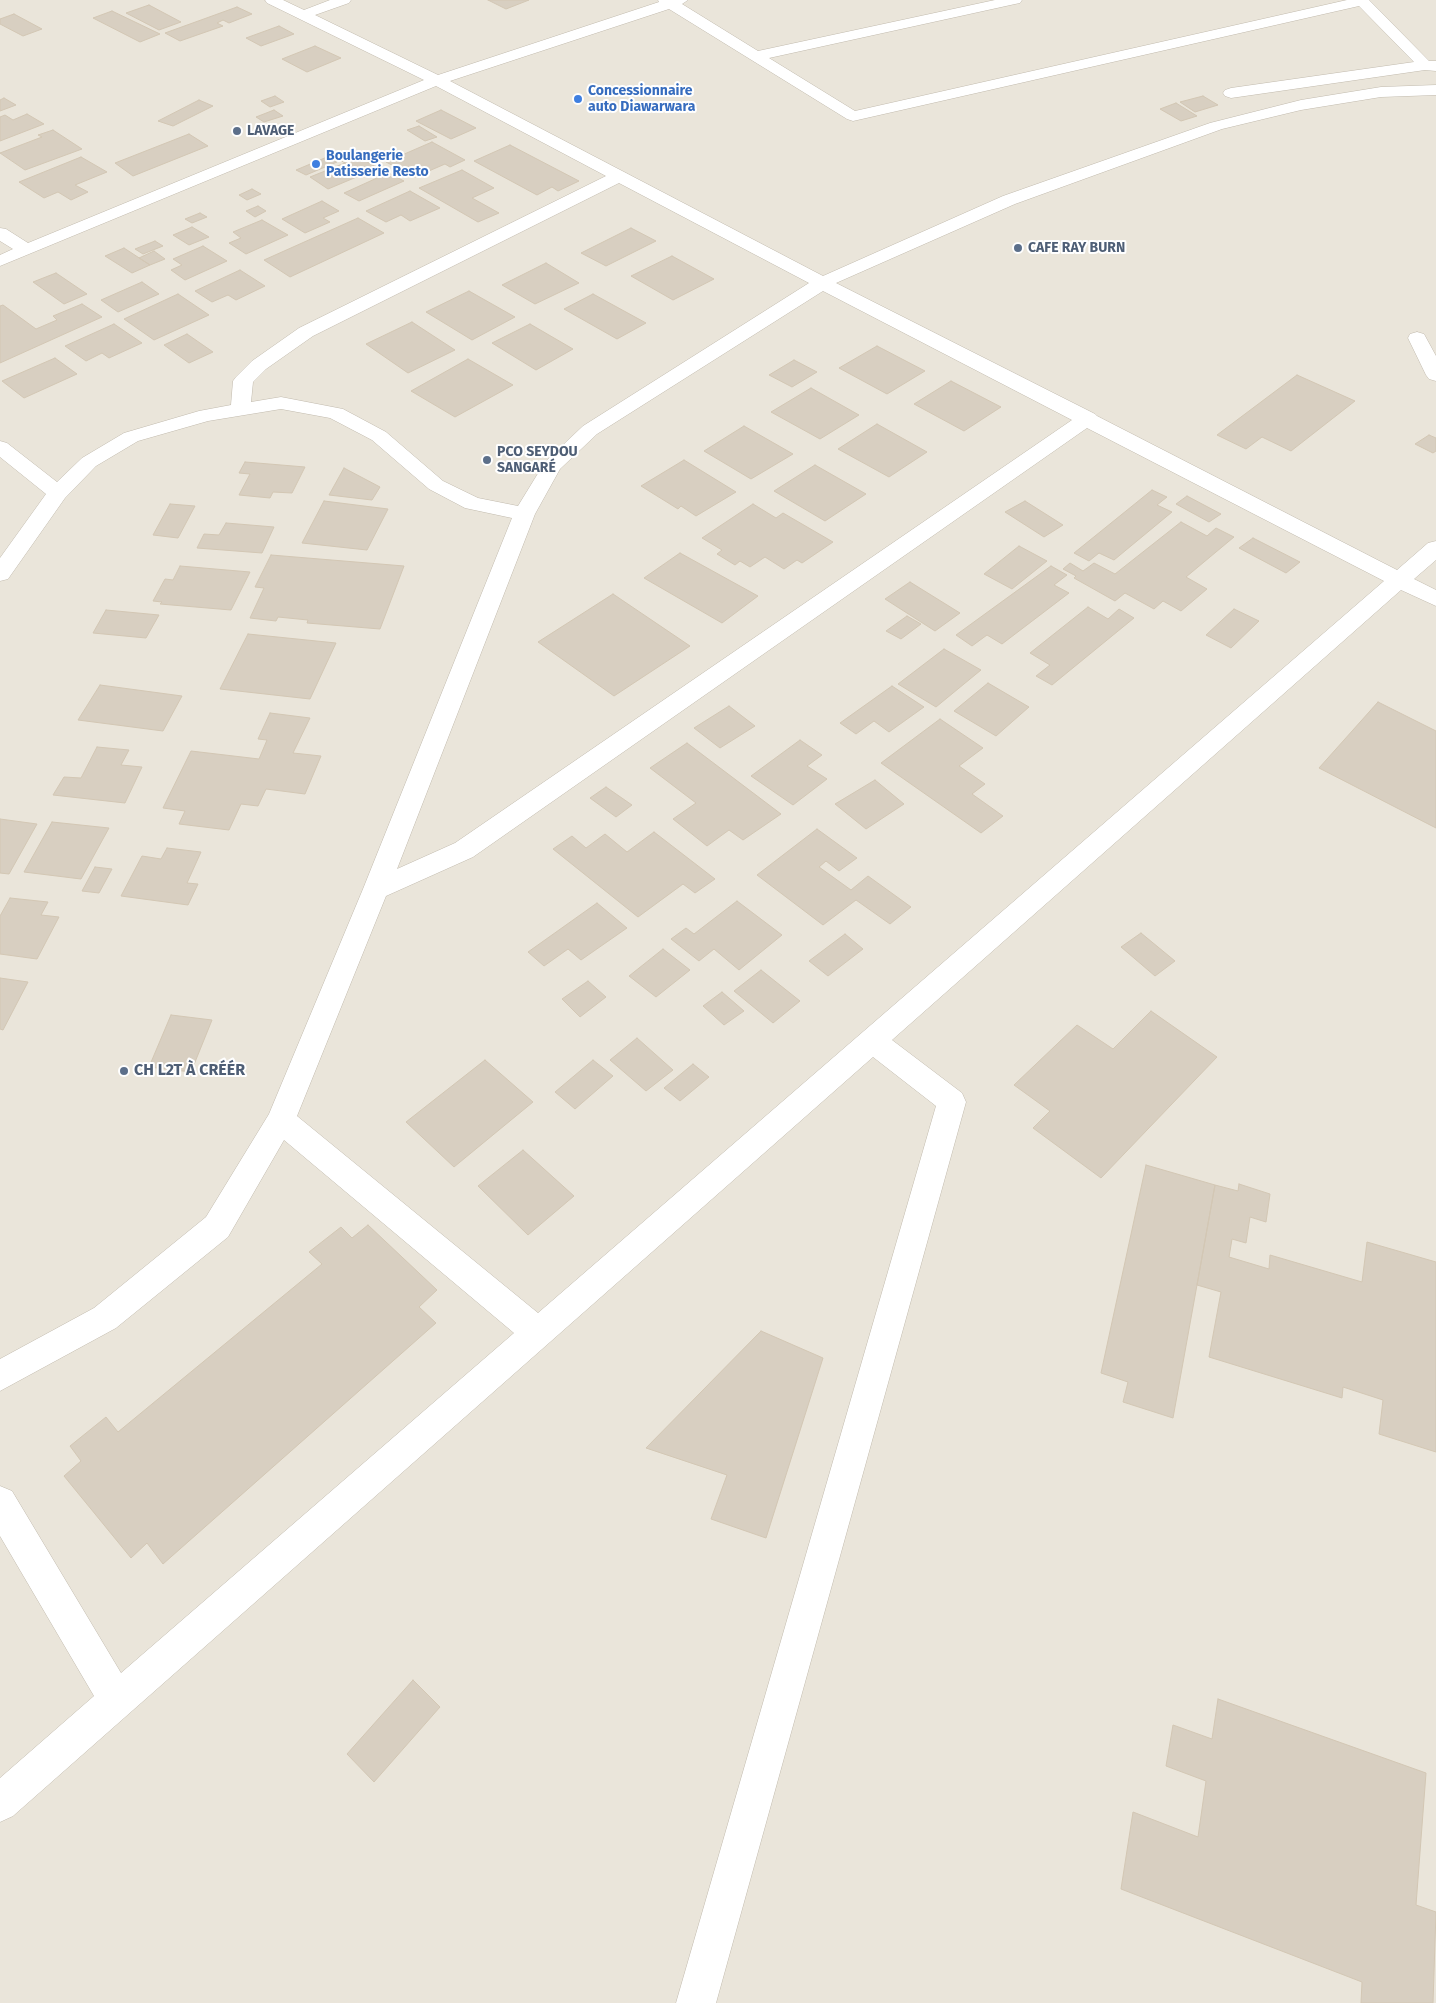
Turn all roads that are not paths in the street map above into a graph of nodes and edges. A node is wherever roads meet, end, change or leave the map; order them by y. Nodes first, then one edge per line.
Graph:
1 (272, 0) edge
2 (344, 0) edge
3 (1015, 0) edge
4 (671, 1) edge
5 (1362, 1) edge
6 (304, 15) junction
7 (756, 56) junction
8 (1430, 65) edge
9 (437, 80) junction
10 (1436, 90) edge
11 (1231, 93) dead end
12 (620, 176) junction
13 (0, 232) edge
14 (26, 250) junction
15 (0, 261) edge
16 (822, 283) junction
17 (1417, 338) dead end
18 (1436, 376) edge
19 (241, 409) junction
20 (1088, 418) junction
21 (0, 447) edge
22 (58, 493) junction
23 (524, 514) junction
24 (1436, 548) edge
25 (0, 574) edge
26 (1400, 580) junction
27 (1436, 599) edge
28 (376, 889) junction
29 (872, 1042) junction
30 (280, 1120) junction
31 (538, 1333) junction
32 (0, 1376) edge
33 (0, 1503) edge
34 (117, 1700) junction
35 (0, 1803) edge
36 (696, 2003) edge

1 - 6 street
2 - 6 street
3 - 7 street
4 - 7 street
4 - 9 street
5 - 7 street
5 - 8 street
6 - 9 street
8 - 11 street
9 - 12 street
9 - 14 street
10 - 16 street
12 - 16 street
12 - 19 street
13 - 14 street
14 - 15 street
16 - 20 street
16 - 23 street
17 - 18 street
19 - 22 street
19 - 23 street
20 - 26 street
20 - 28 street
21 - 22 street
22 - 25 street
23 - 28 street
24 - 26 street
26 - 27 street
26 - 29 street
28 - 30 street
29 - 31 street
29 - 36 street
30 - 31 street
30 - 32 street
31 - 34 street
33 - 34 street
34 - 35 street

